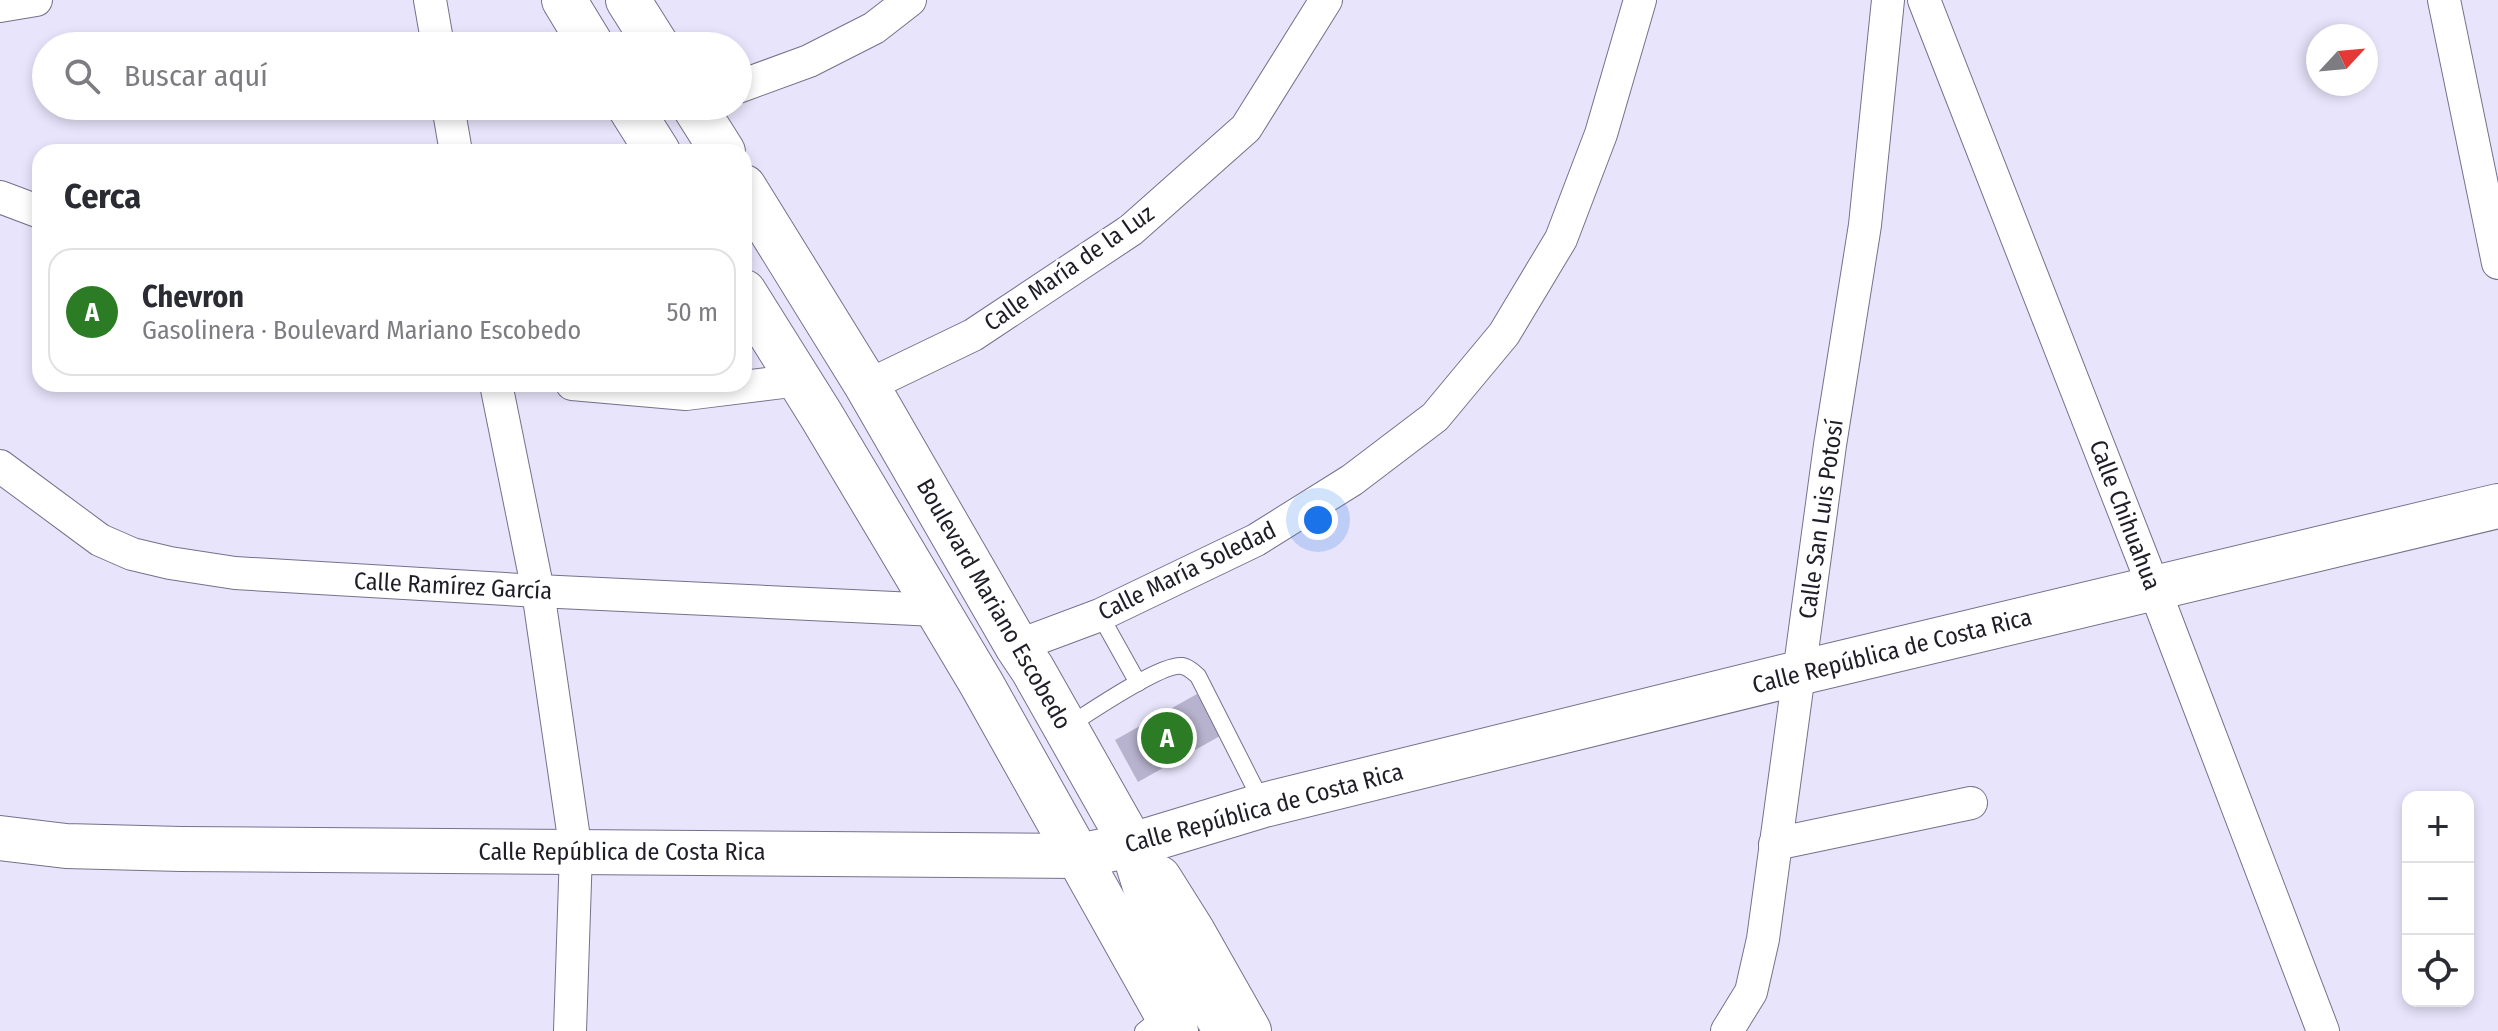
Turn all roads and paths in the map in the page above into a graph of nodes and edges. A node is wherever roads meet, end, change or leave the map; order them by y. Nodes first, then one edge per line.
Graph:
1 (36, 0) edge
2 (430, 0) edge
3 (564, 0) edge
4 (628, 0) edge
5 (910, 0) edge
6 (1326, 0) edge
7 (1640, 0) edge
8 (1888, 0) edge
9 (1924, 0) edge
10 (2444, 0) edge
11 (0, 6) edge
12 (436, 32) edge
13 (583, 32) edge
14 (648, 32) edge
15 (752, 82) edge
16 (450, 120) edge
17 (638, 120) edge
18 (703, 120) edge
19 (455, 144) edge
20 (653, 144) edge
21 (718, 144) edge
22 (0, 197) edge
23 (752, 200) edge
24 (32, 209) edge
25 (2498, 263) edge
26 (752, 305) edge
27 (799, 380) junction
28 (752, 386) edge
29 (867, 386) junction
30 (498, 392) edge
31 (663, 392) edge
32 (702, 392) edge
33 (0, 466) edge
34 (2498, 506) edge
35 (2154, 588) junction
36 (538, 591) junction
37 (936, 610) junction
38 (1100, 615) junction
39 (1017, 646) junction
40 (1799, 673) junction
41 (1138, 683) junction
42 (1066, 727) junction
43 (1971, 803) dead end
44 (1264, 805) junction
45 (0, 838) edge
46 (1775, 844) junction
47 (1132, 845) junction
48 (576, 852) junction
49 (1078, 856) junction
50 (1162, 1025) edge
51 (570, 1031) edge
52 (1226, 1031) edge
53 (1249, 1031) edge
54 (1727, 1031) edge
55 (2323, 1031) edge

1 - 11 street
2 - 12 street
3 - 13 street
4 - 14 street
5 - 15 street
6 - 29 street, Calle María de la Luz
7 - 38 street, Calle María Soledad
8 - 40 street, Calle San Luis Potosí
9 - 35 street, Calle Chihuahua
10 - 25 street
16 - 19 street
17 - 20 street
18 - 21 street
22 - 24 street
23 - 29 street, Boulevard Mariano Escobedo
26 - 27 street
27 - 28 street
27 - 37 street
29 - 39 street, Boulevard Mariano Escobedo
30 - 36 street
31 - 32 street
33 - 36 street, Calle Ramírez García
34 - 35 street, Calle República de Costa Rica
35 - 40 street, Calle República de Costa Rica
35 - 55 street, Calle Chihuahua
36 - 37 street, Calle Ramírez García
36 - 48 street
37 - 49 street
38 - 39 street, Calle María Soledad
38 - 41 lane
39 - 42 street, Boulevard Mariano Escobedo
40 - 44 street, Calle República de Costa Rica
40 - 46 street, Calle San Luis Potosí
41 - 42 lane
41 - 44 lane
42 - 47 street, Boulevard Mariano Escobedo
43 - 46 street
44 - 47 street, Calle República de Costa Rica
45 - 48 street, Calle República de Costa Rica
46 - 54 street, Calle San Luis Potosí
47 - 49 street, Calle República de Costa Rica
47 - 52 street, Boulevard Mariano Escobedo
47 - 53 street
48 - 49 street, Calle República de Costa Rica
48 - 51 street
49 - 50 street

